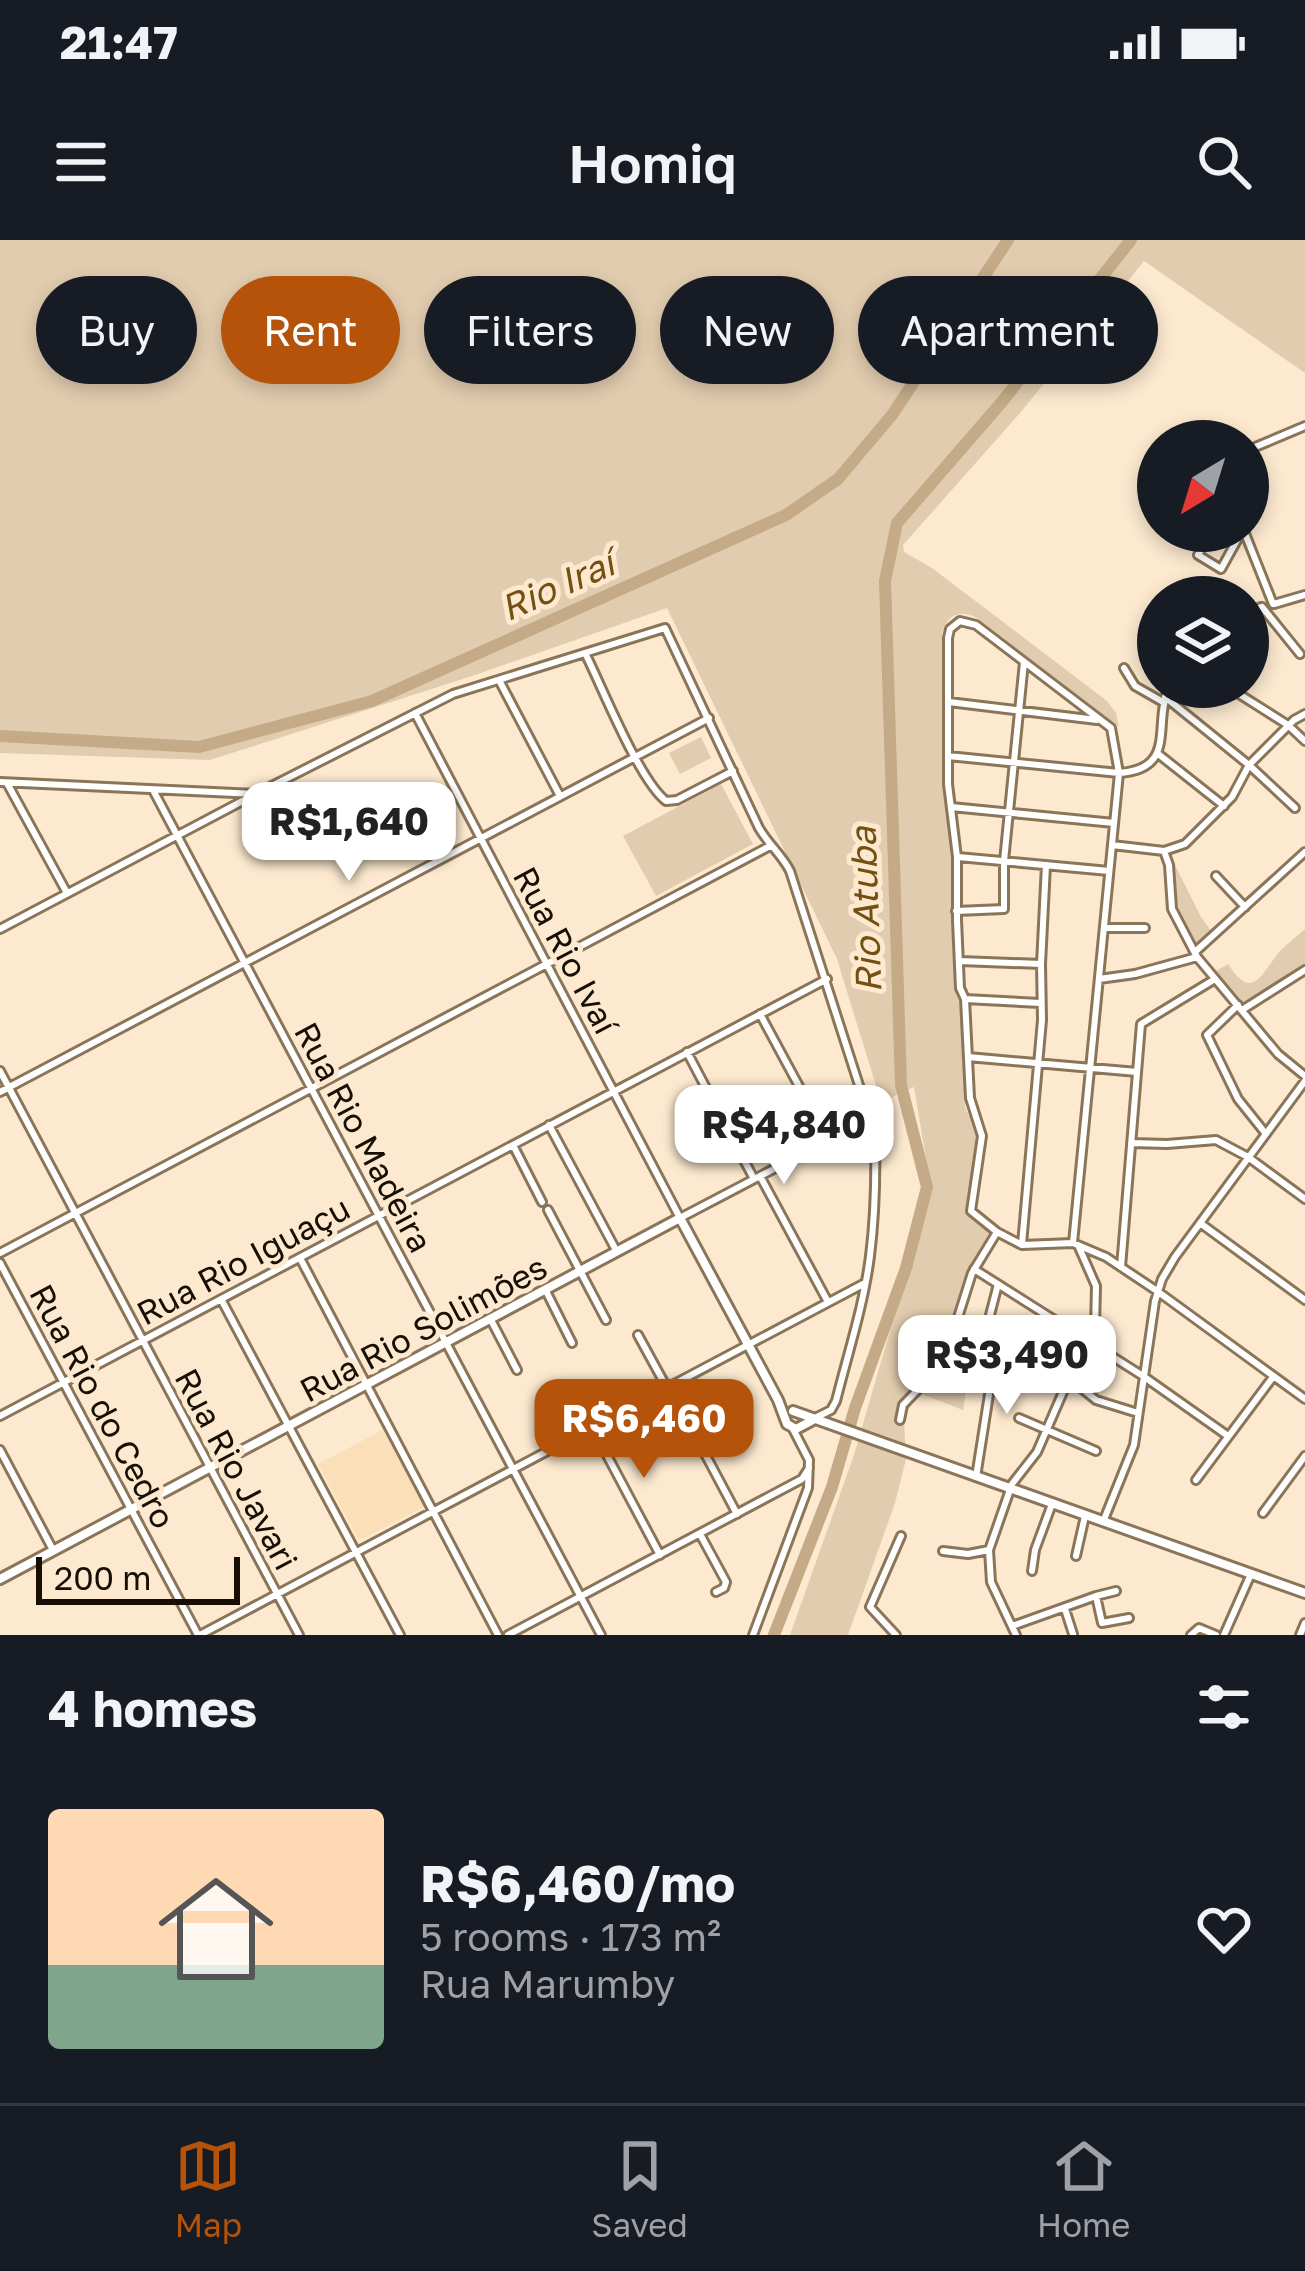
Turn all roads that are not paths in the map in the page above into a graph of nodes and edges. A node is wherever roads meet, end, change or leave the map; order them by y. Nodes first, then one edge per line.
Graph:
1 (1305, 426) edge
2 (1269, 441) edge
3 (1200, 552) edge
4 (1231, 552) edge
5 (1252, 552) edge
6 (1305, 595) edge
7 (1273, 604) junction
8 (1269, 605) edge
9 (1269, 616) edge
10 (585, 653) junction
11 (1300, 654) dead end
12 (1024, 662) junction
13 (1124, 668) dead end
14 (499, 681) junction
15 (1137, 687) edge
16 (948, 701) junction
17 (1164, 708) edge
18 (1176, 708) edge
19 (1261, 708) edge
20 (1019, 710) junction
21 (415, 713) junction
22 (1305, 714) edge
23 (710, 718) junction
24 (1101, 721) junction
25 (1288, 725) junction
26 (1305, 741) edge
27 (1157, 752) junction
28 (636, 756) junction
29 (948, 756) junction
30 (1014, 763) junction
31 (1249, 765) junction
32 (733, 771) junction
33 (1119, 773) junction
34 (3, 782) edge
35 (153, 790) junction
36 (256, 794) junction
37 (560, 796) junction
38 (1224, 806) junction
39 (951, 807) junction
40 (1295, 808) dead end
41 (1009, 812) junction
42 (1114, 823) junction
43 (176, 834) junction
44 (479, 838) junction
45 (1112, 845) junction
46 (770, 846) junction
47 (1164, 851) junction
48 (1305, 852) edge
49 (957, 857) junction
50 (1004, 861) junction
51 (1046, 865) junction
52 (1109, 871) junction
53 (1216, 876) dead end
54 (67, 893) junction
55 (1245, 907) junction
56 (956, 911) junction
57 (1104, 928) junction
58 (1145, 928) dead end
59 (0, 929) edge
60 (1197, 954) junction
61 (959, 961) junction
62 (244, 963) junction
63 (546, 964) junction
64 (1040, 964) junction
65 (1305, 970) edge
66 (826, 979) junction
67 (1215, 979) junction
68 (1099, 980) junction
69 (965, 999) junction
70 (1040, 1003) junction
71 (1240, 1008) junction
72 (760, 1014) junction
73 (687, 1052) junction
74 (968, 1057) junction
75 (1039, 1063) junction
76 (1090, 1068) junction
77 (0, 1071) edge
78 (1137, 1072) junction
79 (1305, 1078) edge
80 (4, 1089) edge
81 (311, 1089) junction
82 (614, 1091) junction
83 (1295, 1094) junction
84 (1305, 1102) edge
85 (868, 1119) junction
86 (549, 1125) junction
87 (1266, 1134) junction
88 (828, 1141) junction
89 (1131, 1143) junction
90 (513, 1145) junction
91 (1248, 1157) junction
92 (757, 1178) junction
93 (1305, 1199) edge
94 (542, 1202) dead end
95 (548, 1210) dead end
96 (76, 1213) junction
97 (379, 1216) junction
98 (680, 1219) junction
99 (1200, 1223) junction
100 (997, 1232) junction
101 (1075, 1244) junction
102 (1022, 1245) junction
103 (617, 1252) junction
104 (0, 1253) edge
105 (300, 1258) junction
106 (0, 1263) edge
107 (1121, 1267) junction
108 (974, 1269) junction
109 (580, 1272) junction
110 (865, 1283) junction
111 (998, 1284) junction
112 (546, 1291) junction
113 (1157, 1291) junction
114 (221, 1299) junction
115 (1305, 1300) edge
116 (828, 1302) junction
117 (491, 1320) junction
118 (606, 1320) dead end
119 (638, 1335) dead end
120 (142, 1341) junction
121 (1089, 1342) junction
122 (446, 1343) junction
123 (572, 1343) dead end
124 (748, 1344) junction
125 (996, 1350) junction
126 (517, 1370) dead end
127 (1143, 1376) junction
128 (1273, 1376) junction
129 (1069, 1378) junction
130 (64, 1382) junction
131 (367, 1384) junction
132 (668, 1387) junction
133 (1305, 1399) edge
134 (778, 1400) junction
135 (796, 1412) junction
136 (1138, 1413) junction
137 (0, 1416) edge
138 (1019, 1418) dead end
139 (813, 1420) junction
140 (900, 1420) dead end
141 (289, 1426) junction
142 (592, 1426) junction
143 (793, 1426) junction
144 (1046, 1432) junction
145 (1228, 1436) junction
146 (0, 1450) edge
147 (1096, 1450) dead end
148 (1305, 1456) edge
149 (210, 1468) junction
150 (809, 1468) junction
151 (512, 1469) junction
152 (976, 1477) junction
153 (1196, 1480) dead end
154 (1010, 1489) junction
155 (1052, 1504) junction
156 (131, 1510) junction
157 (434, 1510) junction
158 (1263, 1513) dead end
159 (737, 1514) junction
160 (1085, 1516) junction
161 (1103, 1522) junction
162 (700, 1534) junction
163 (901, 1536) dead end
164 (53, 1550) junction
165 (989, 1550) junction
166 (943, 1551) dead end
167 (357, 1552) junction
168 (660, 1555) junction
169 (1076, 1556) dead end
170 (1032, 1570) dead end
171 (1251, 1574) junction
172 (0, 1579) edge
173 (1116, 1591) dead end
174 (716, 1592) dead end
175 (1305, 1593) edge
176 (277, 1595) junction
177 (1096, 1596) junction
178 (580, 1597) junction
179 (1064, 1608) junction
180 (1129, 1618) dead end
181 (1305, 1623) edge
182 (1011, 1626) junction
183 (1073, 1634) edge
184 (199, 1635) edge
185 (298, 1635) edge
186 (400, 1635) edge
187 (498, 1635) edge
188 (508, 1635) edge
189 (601, 1635) edge
190 (753, 1635) edge
191 (896, 1635) edge
192 (1016, 1635) edge
193 (1191, 1635) edge
194 (1220, 1635) edge
195 (1300, 1635) edge

1 - 2 street
3 - 4 street
5 - 7 street
6 - 7 street
7 - 8 street
9 - 11 street
10 - 14 street
10 - 23 street
10 - 28 street
12 - 16 street
12 - 20 street
12 - 24 street
13 - 15 street
14 - 21 street
14 - 37 street
16 - 20 street
16 - 29 street
17 - 27 street
18 - 31 street
19 - 25 street
20 - 24 street
20 - 30 street
21 - 36 street
21 - 44 street, Rua Rio Ivaí
22 - 25 street
23 - 28 street
23 - 32 street
24 - 33 street
25 - 26 street
25 - 31 street
27 - 33 street
27 - 38 street
28 - 32 street
28 - 37 street
29 - 30 street
29 - 39 street
30 - 33 street
30 - 41 street
31 - 38 street
31 - 40 street
32 - 46 street
33 - 42 street
34 - 35 street
34 - 54 street
35 - 36 street
35 - 43 street, Rua Rio Madeira
36 - 43 street
37 - 44 street
38 - 47 street
39 - 41 street
39 - 49 street
41 - 42 street
41 - 50 street
42 - 45 street
43 - 54 street
43 - 62 street, Rua Rio Madeira
44 - 62 street
44 - 63 street, Rua Rio Ivaí
45 - 47 street
45 - 52 street
46 - 63 street
46 - 66 street
47 - 60 street
48 - 55 street
49 - 50 street
49 - 56 street
50 - 51 street
50 - 56 street
51 - 52 street
51 - 64 street
52 - 57 street
53 - 55 street
54 - 59 street
55 - 60 street
56 - 61 street
57 - 58 street
57 - 68 street
60 - 67 street
60 - 68 street
61 - 64 street
61 - 69 street
62 - 80 street
62 - 81 street, Rua Rio Madeira
63 - 81 street
63 - 82 street, Rua Rio Ivaí
64 - 70 street
65 - 71 street
66 - 72 street, Rua Rio Iguaçu
66 - 85 street
67 - 71 street
67 - 78 street
68 - 76 street
69 - 70 street
69 - 74 street
70 - 75 street
71 - 79 street
71 - 87 street
72 - 73 street, Rua Rio Iguaçu
72 - 88 street
73 - 82 street, Rua Rio Iguaçu
73 - 92 street
74 - 75 street
74 - 100 street
75 - 76 street
75 - 102 street
76 - 78 street
76 - 101 street
77 - 80 street, Rua Rio Javari
78 - 89 street
79 - 83 street
80 - 96 street, Rua Rio Javari
81 - 96 street
81 - 97 street, Rua Rio Madeira
82 - 86 street, Rua Rio Iguaçu
82 - 98 street, Rua Rio Ivaí
83 - 84 street
83 - 87 street
85 - 88 street, Rua Rio Solimões
85 - 110 street
86 - 90 street, Rua Rio Iguaçu
86 - 103 street
87 - 91 street
88 - 92 street, Rua Rio Solimões
89 - 91 street
89 - 107 street
90 - 94 street
90 - 97 street, Rua Rio Iguaçu
91 - 93 street
91 - 99 street
92 - 98 street, Rua Rio Solimões
92 - 116 street
95 - 109 street
96 - 104 street
96 - 120 street, Rua Rio Javari
97 - 105 street, Rua Rio Iguaçu
97 - 122 street, Rua Rio Madeira
98 - 103 street, Rua Rio Solimões
98 - 124 street, Rua Rio Ivaí
99 - 113 street
99 - 115 street
100 - 102 street
100 - 108 street
101 - 102 street
101 - 107 street
101 - 121 street
103 - 109 street, Rua Rio Solimões
105 - 114 street, Rua Rio Iguaçu
105 - 131 street
106 - 130 street, Rua Rio do Cedro
107 - 113 street
108 - 111 street
108 - 140 street
109 - 112 street, Rua Rio Solimões
109 - 118 street
110 - 116 street
110 - 139 street
111 - 121 street
111 - 125 street
112 - 117 street, Rua Rio Solimões
112 - 123 street
113 - 127 street
113 - 128 street
114 - 120 street, Rua Rio Iguaçu
114 - 141 street
116 - 124 street
117 - 122 street, Rua Rio Solimões
117 - 126 street
119 - 132 street
120 - 130 street, Rua Rio Iguaçu
120 - 149 street, Rua Rio Javari
121 - 127 street
121 - 129 street
122 - 131 street, Rua Rio Solimões
122 - 151 street, Rua Rio Madeira
124 - 132 street
124 - 134 street, Rua Rio Ivaí
125 - 129 street
125 - 152 street
127 - 136 street
127 - 145 street
128 - 133 street
128 - 145 street
129 - 136 street
129 - 144 street
130 - 137 street, Rua Rio Iguaçu
130 - 156 street, Rua Rio do Cedro
131 - 141 street, Rua Rio Solimões
131 - 157 street
132 - 142 street
132 - 159 street
134 - 135 street, Rua Rio Ivaí
134 - 143 street, Rua Rio Ivaí
135 - 139 street, Rua Rio Ivaí
135 - 143 street
135 - 143 street
136 - 161 street
138 - 144 street
139 - 143 street
139 - 152 street, Rua Rio Ivaí
141 - 149 street, Rua Rio Solimões
141 - 167 street
142 - 151 street
142 - 168 street
143 - 150 street, Rua Rio Ivaí
144 - 147 street
144 - 154 street
145 - 153 street
146 - 164 street
148 - 158 street
149 - 156 street, Rua Rio Solimões
149 - 176 street, Rua Rio Javari
150 - 159 street
150 - 190 street
151 - 157 street
151 - 178 street, Rua Rio Madeira
152 - 154 street, Rua Rio Ivaí
154 - 155 street, Rua Rio Ivaí
154 - 165 street
155 - 160 street, Rua Rio Ivaí
155 - 170 street
156 - 164 street, Rua Rio Solimões
156 - 184 street, Rua Rio do Cedro
157 - 167 street
157 - 187 street
159 - 162 street
160 - 161 street, Rua Rio Ivaí
160 - 169 street
161 - 171 street, Rua Rio Ivaí
162 - 168 street
162 - 174 street
163 - 191 street
164 - 172 street, Rua Rio Solimões
165 - 166 street
165 - 182 street
167 - 176 street
167 - 186 street
168 - 178 street
171 - 175 street, Rua Rio Ivaí
171 - 194 street
173 - 177 street
176 - 184 street
176 - 185 street, Rua Rio Javari
177 - 179 street
177 - 180 street
178 - 188 street
178 - 189 street, Rua Rio Madeira
179 - 182 street
179 - 183 street
181 - 195 street
182 - 192 street
193 - 194 street

